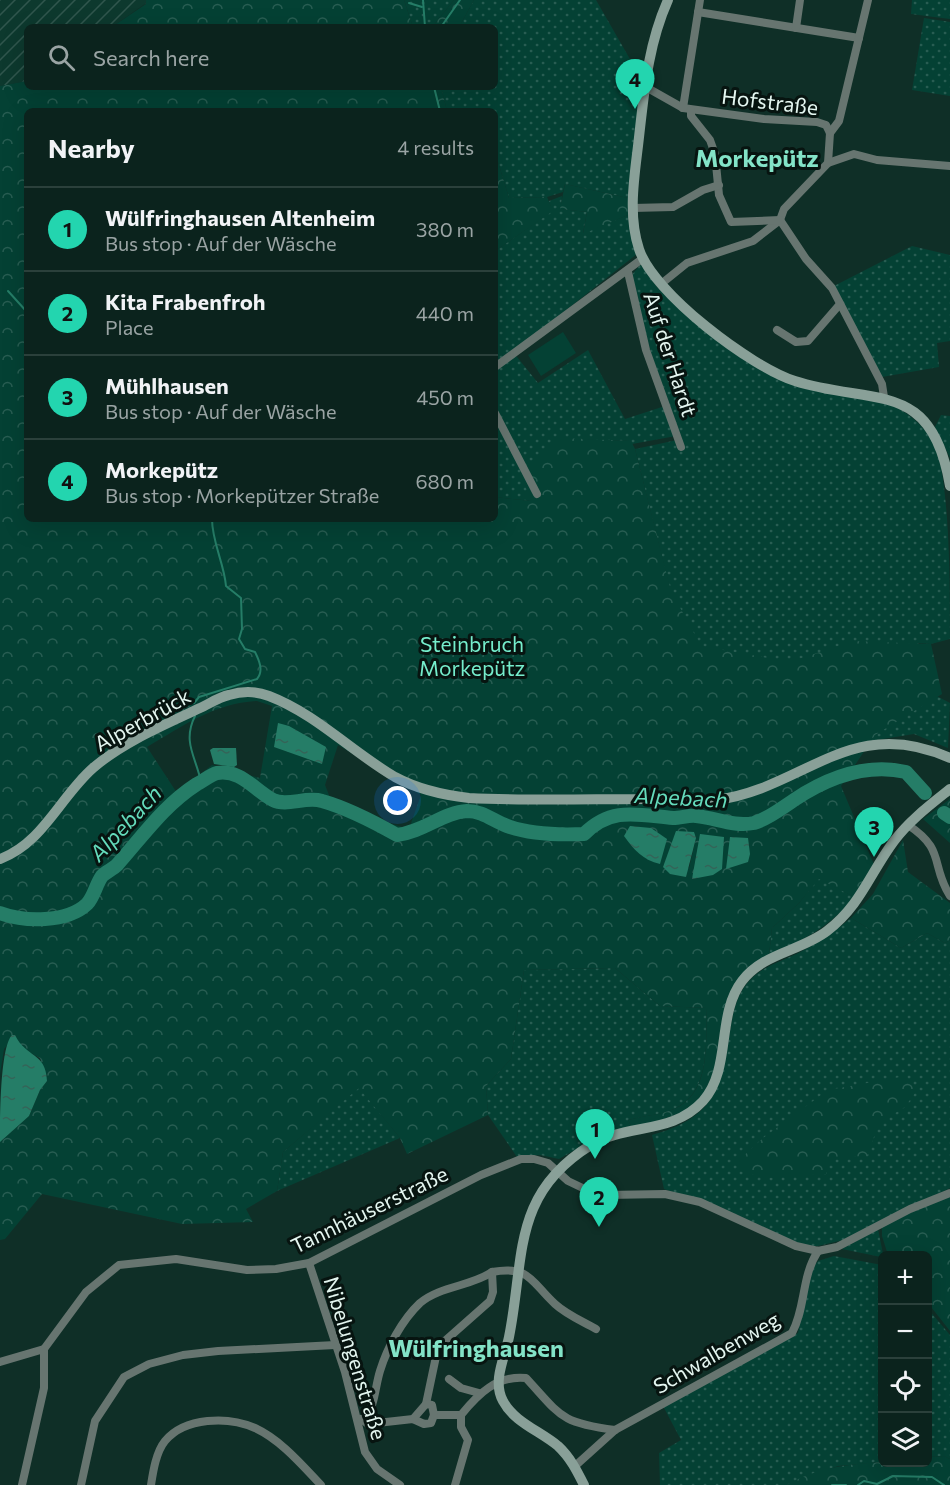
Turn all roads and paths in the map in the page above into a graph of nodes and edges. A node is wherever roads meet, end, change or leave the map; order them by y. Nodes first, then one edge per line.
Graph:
1 (668, 0) edge
2 (700, 0) edge
3 (800, 0) edge
4 (868, 0) edge
5 (698, 12) junction
6 (796, 28) junction
7 (860, 38) junction
8 (644, 86) junction
9 (687, 109) junction
10 (830, 133) junction
11 (828, 163) junction
12 (950, 166) edge
13 (719, 185) junction
14 (633, 208) junction
15 (780, 220) junction
16 (642, 259) junction
17 (628, 272) junction
18 (661, 285) junction
19 (840, 304) junction
20 (777, 330) dead end
21 (498, 365) edge
22 (884, 397) junction
23 (498, 418) edge
24 (681, 447) dead end
25 (950, 486) edge
26 (537, 494) dead end
27 (950, 758) edge
28 (950, 789) edge
29 (908, 825) junction
30 (0, 859) edge
31 (950, 896) edge
32 (556, 1171) junction
33 (950, 1192) edge
34 (818, 1251) junction
35 (309, 1263) junction
36 (517, 1271) junction
37 (492, 1272) junction
38 (596, 1329) dead end
39 (335, 1345) junction
40 (44, 1349) junction
41 (0, 1362) edge
42 (449, 1379) dead end
43 (499, 1382) junction
44 (479, 1393) junction
45 (426, 1404) junction
46 (434, 1415) junction
47 (461, 1415) junction
48 (413, 1419) junction
49 (362, 1423) junction
50 (615, 1430) junction
51 (575, 1466) junction
52 (22, 1485) edge
53 (81, 1485) edge
54 (151, 1485) edge
55 (321, 1485) edge
56 (400, 1485) edge
57 (455, 1485) edge
58 (584, 1485) edge

1 - 8 street
2 - 5 street
3 - 6 street
4 - 7 street
5 - 6 street
5 - 9 street
6 - 7 street
7 - 10 street
8 - 9 street, Hofstraße
8 - 14 street
9 - 10 street, Hofstraße
9 - 13 street
10 - 11 street, Hofstraße
11 - 12 street
11 - 15 street
13 - 14 street
13 - 15 street
14 - 16 street
15 - 18 street
15 - 19 street
16 - 17 street, Auf der Hardt
16 - 18 street
17 - 21 street, Auf der Hardt
17 - 24 street, Auf der Hardt
18 - 22 street
19 - 20 street
19 - 22 street
22 - 25 street
23 - 26 street
27 - 30 street, Alperbrück
28 - 29 street
29 - 31 street
29 - 32 street
32 - 34 street, Tannhäuserstraße
32 - 35 street, Tannhäuserstraße
32 - 36 street
33 - 34 street
34 - 50 street, Schwalbenweg
35 - 39 street, Nibelungenstraße
35 - 40 street, Tannhäuserstraße
36 - 37 street
36 - 38 street
36 - 43 street
37 - 45 street
37 - 49 street
39 - 49 street, Nibelungenstraße
39 - 53 street
40 - 41 street
40 - 52 street
42 - 44 street
43 - 44 street
43 - 50 street
43 - 51 street
44 - 47 street
45 - 46 street
45 - 48 street
46 - 47 street
46 - 48 street
47 - 57 street
48 - 49 street
49 - 56 street, Nibelungenstraße
50 - 51 street, Schwalbenweg
51 - 58 street
54 - 55 street

